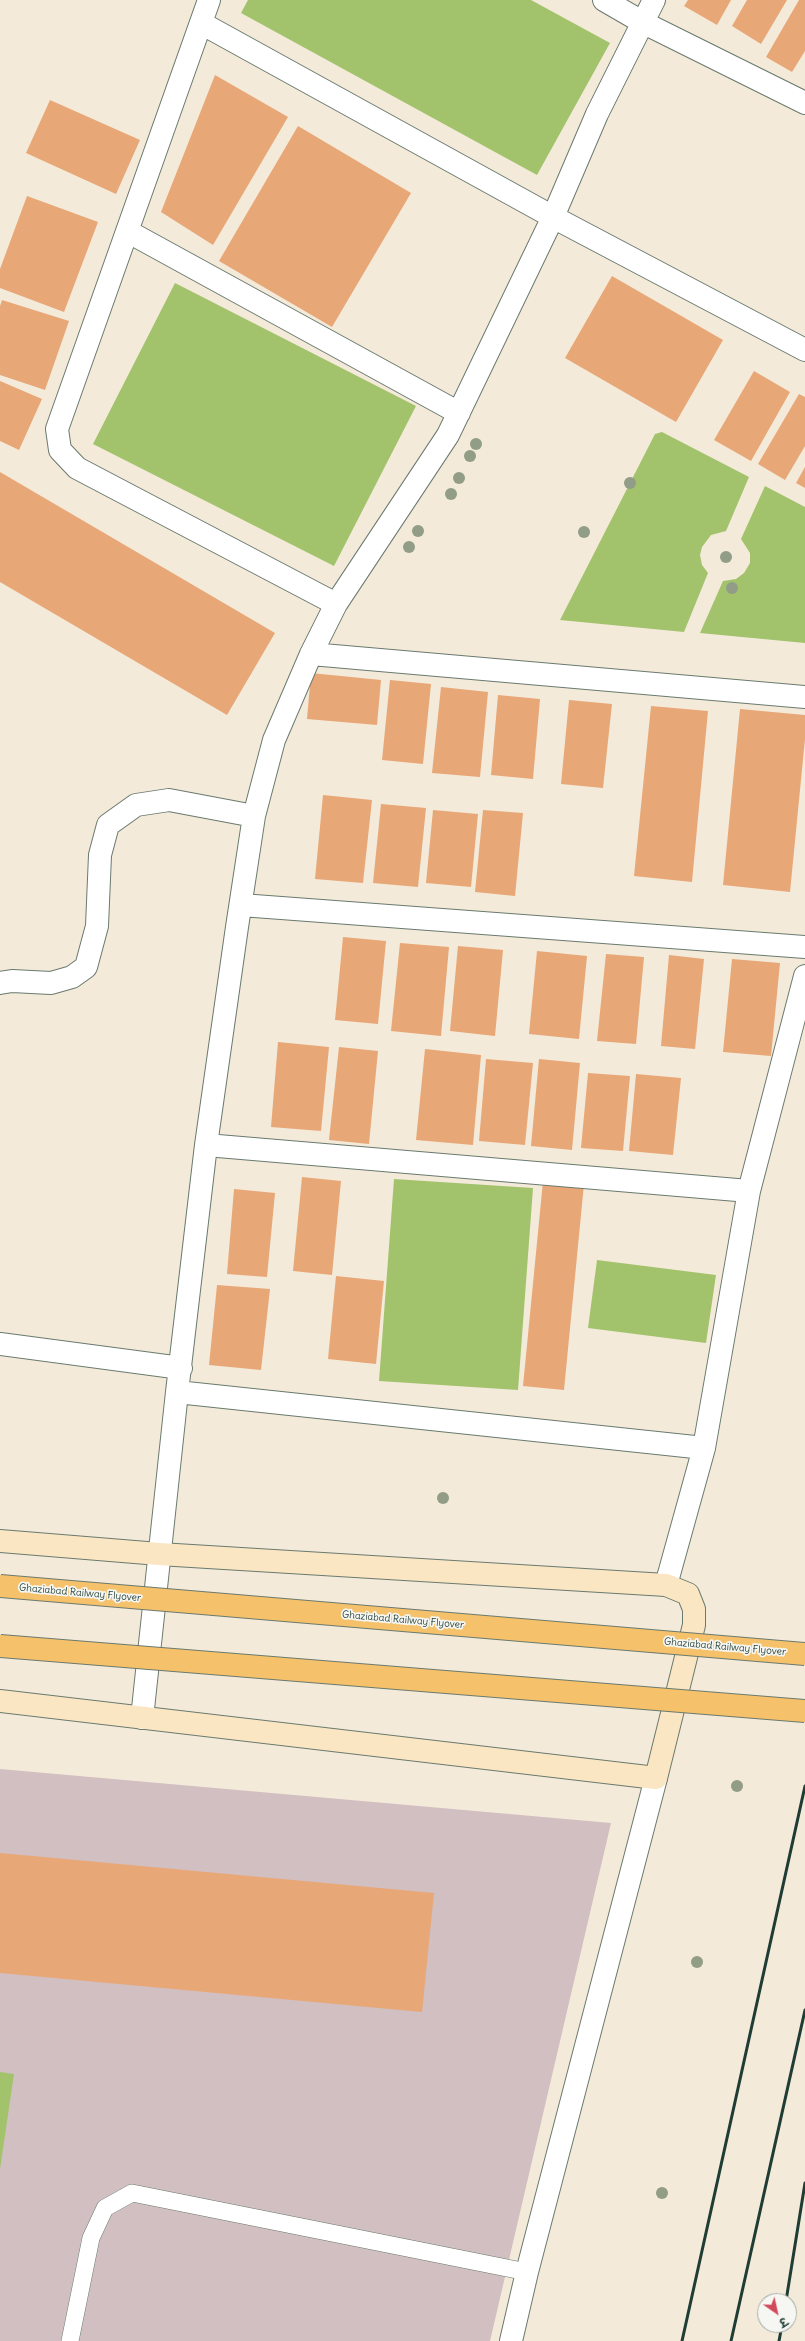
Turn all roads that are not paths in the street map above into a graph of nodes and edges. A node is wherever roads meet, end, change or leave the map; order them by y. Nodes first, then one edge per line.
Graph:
1 (209, 0) edge
2 (604, 0) edge
3 (654, 0) edge
4 (642, 22) junction
5 (201, 23) junction
6 (805, 103) edge
7 (552, 217) junction
8 (127, 231) junction
9 (805, 350) edge
10 (458, 412) junction
11 (336, 604) junction
12 (311, 654) junction
13 (805, 698) edge
14 (254, 816) junction
15 (241, 905) junction
16 (805, 947) edge
17 (805, 976) edge
18 (0, 983) edge
19 (206, 1145) junction
20 (749, 1191) junction
21 (0, 1344) edge
22 (181, 1368) junction
23 (177, 1392) junction
24 (704, 1448) junction
25 (0, 1542) edge
26 (159, 1554) junction
27 (666, 1585) junction
28 (0, 1586) edge
29 (0, 1646) edge
30 (805, 1654) edge
31 (0, 1701) edge
32 (805, 1711) edge
33 (142, 1718) junction
34 (656, 1778) junction
35 (527, 2272) junction
36 (70, 2341) edge
37 (511, 2341) edge

1 - 5 street
2 - 4 street
3 - 4 street
4 - 6 street
4 - 7 street
5 - 7 street
5 - 8 street
7 - 9 street
7 - 10 street
8 - 10 street
8 - 11 street
10 - 11 street
11 - 12 street
12 - 13 street
12 - 14 street
14 - 15 street
14 - 18 street
15 - 16 street
15 - 19 street
17 - 20 street
19 - 20 street
19 - 22 street
20 - 24 street
21 - 22 street
22 - 23 street
23 - 24 street
23 - 26 street
24 - 27 street
25 - 26 street
26 - 27 street
26 - 33 street
27 - 34 street
28 - 30 highway, Ghaziabad Railway Flyover, bridge
29 - 32 highway, bridge
31 - 33 street
33 - 34 street
34 - 35 street
35 - 36 lane
35 - 37 street

